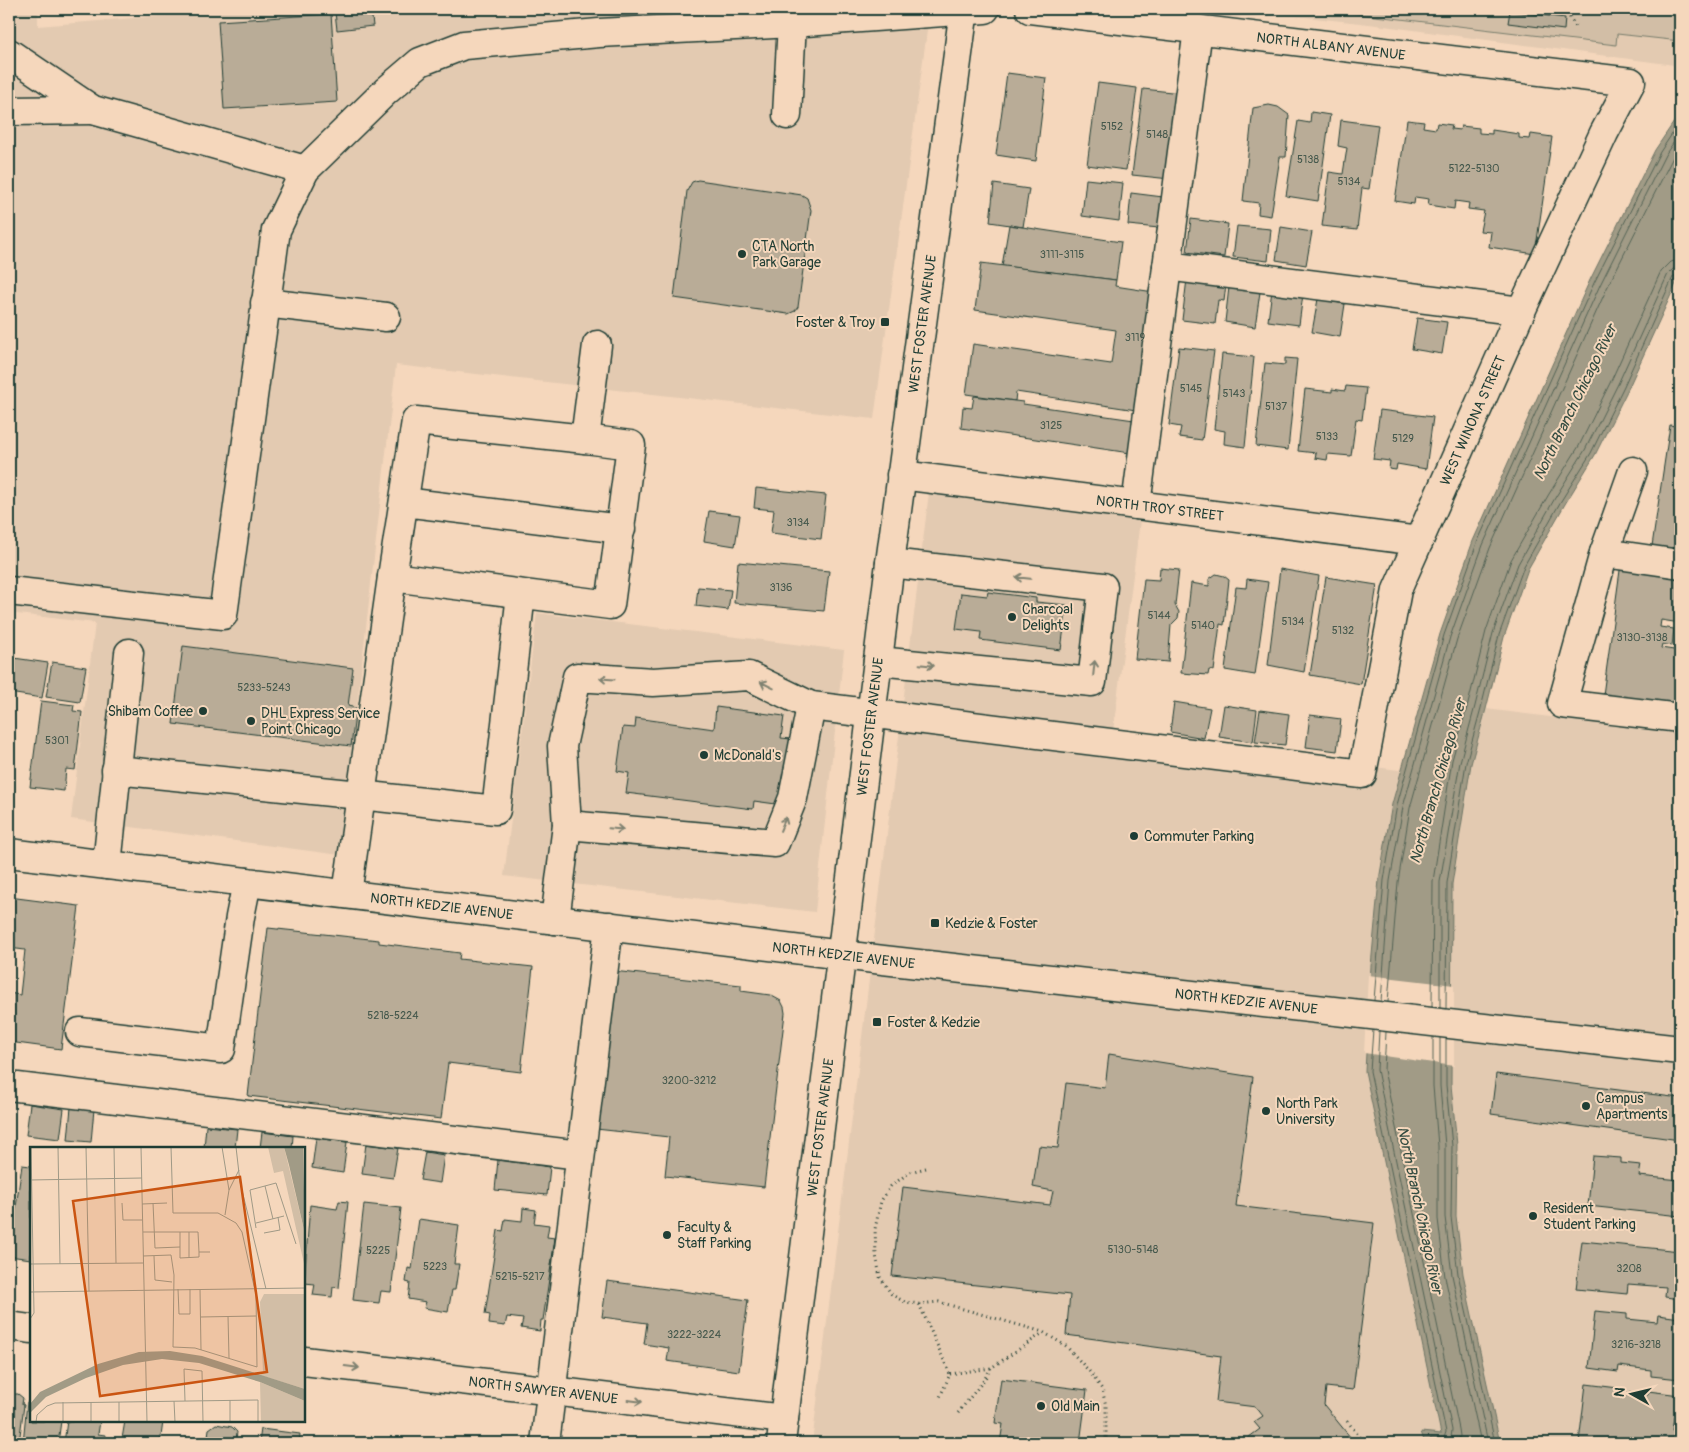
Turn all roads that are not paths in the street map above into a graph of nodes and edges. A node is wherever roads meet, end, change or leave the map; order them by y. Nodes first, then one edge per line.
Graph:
1 (971, 9) edge
2 (1030, 9) edge
3 (792, 23) junction
4 (1198, 30) junction
5 (9, 53) edge
6 (1632, 82) joint
7 (93, 110) junction
8 (9, 111) edge
9 (787, 115) dead end
10 (305, 170) junction
11 (1167, 266) junction
12 (265, 303) junction
13 (1522, 311) junction
14 (386, 317) dead end
15 (597, 344) dead end
16 (585, 439) junction
17 (1633, 471) dead end
18 (902, 476) junction
19 (404, 502) junction
20 (1136, 505) junction
21 (621, 529) junction
22 (1419, 541) junction
23 (1604, 553) junction
24 (890, 563) junction
25 (1680, 564) edge
26 (392, 577) junction
27 (9, 591) edge
28 (521, 594) junction
29 (129, 652) dead end
30 (878, 661) junction
31 (811, 706) junction
32 (871, 713) junction
33 (1680, 718) edge
34 (116, 770) junction
35 (360, 795) junction
36 (567, 825) junction
37 (9, 853) edge
38 (107, 865) junction
39 (247, 882) junction
40 (347, 894) junction
41 (555, 920) junction
42 (609, 926) junction
43 (841, 955) junction
44 (80, 1032) dead end
45 (1680, 1050) edge
46 (9, 1086) edge
47 (580, 1155) junction
48 (9, 1326) edge
49 (30, 1329) edge
50 (305, 1361) edge
51 (551, 1391) junction
52 (782, 1431) edge
53 (544, 1443) edge

1 - 3 main road
1 - 18 main road, WEST FOSTER AVENUE
2 - 4 main road, NORTH ALBANY AVENUE
3 - 9 main road
3 - 10 main road
4 - 6 main road, NORTH ALBANY AVENUE
4 - 11 main road
5 - 7 main road
6 - 13 main road, WEST WINONA STREET
7 - 8 main road
7 - 10 main road
10 - 12 main road
11 - 13 main road
11 - 20 main road
12 - 14 main road
12 - 27 main road
13 - 22 main road, WEST WINONA STREET
15 - 16 main road
16 - 19 main road
16 - 21 main road
17 - 23 main road
18 - 20 main road, NORTH TROY STREET
18 - 24 main road, WEST FOSTER AVENUE
19 - 21 main road
19 - 26 main road
20 - 22 main road, NORTH TROY STREET
21 - 28 main road
22 - 32 main road, WEST WINONA STREET
23 - 25 main road
23 - 33 main road
24 - 30 main road, WEST FOSTER AVENUE
30 -> 24 main road
26 - 28 main road
26 - 35 main road
28 - 35 main road
29 - 34 main road
30 - 32 main road, WEST FOSTER AVENUE
31 - 32 main road
36 -> 31 main road
31 -> 36 main road
32 - 43 main road, WEST FOSTER AVENUE
34 - 35 main road
34 - 38 main road
35 - 40 main road
36 - 41 main road
37 - 38 main road, NORTH KEDZIE AVENUE
38 - 39 main road, NORTH KEDZIE AVENUE
39 - 40 main road, NORTH KEDZIE AVENUE
39 - 44 main road
40 - 41 main road, NORTH KEDZIE AVENUE
41 - 42 main road, NORTH KEDZIE AVENUE
42 - 43 main road, NORTH KEDZIE AVENUE
42 - 47 main road
43 - 45 main road, NORTH KEDZIE AVENUE
43 - 52 main road, WEST FOSTER AVENUE
46 - 47 main road
47 - 51 main road
48 - 49 main road
50 -> 51 main road, NORTH SAWYER AVENUE
51 -> 52 main road, NORTH SAWYER AVENUE
51 - 53 main road

